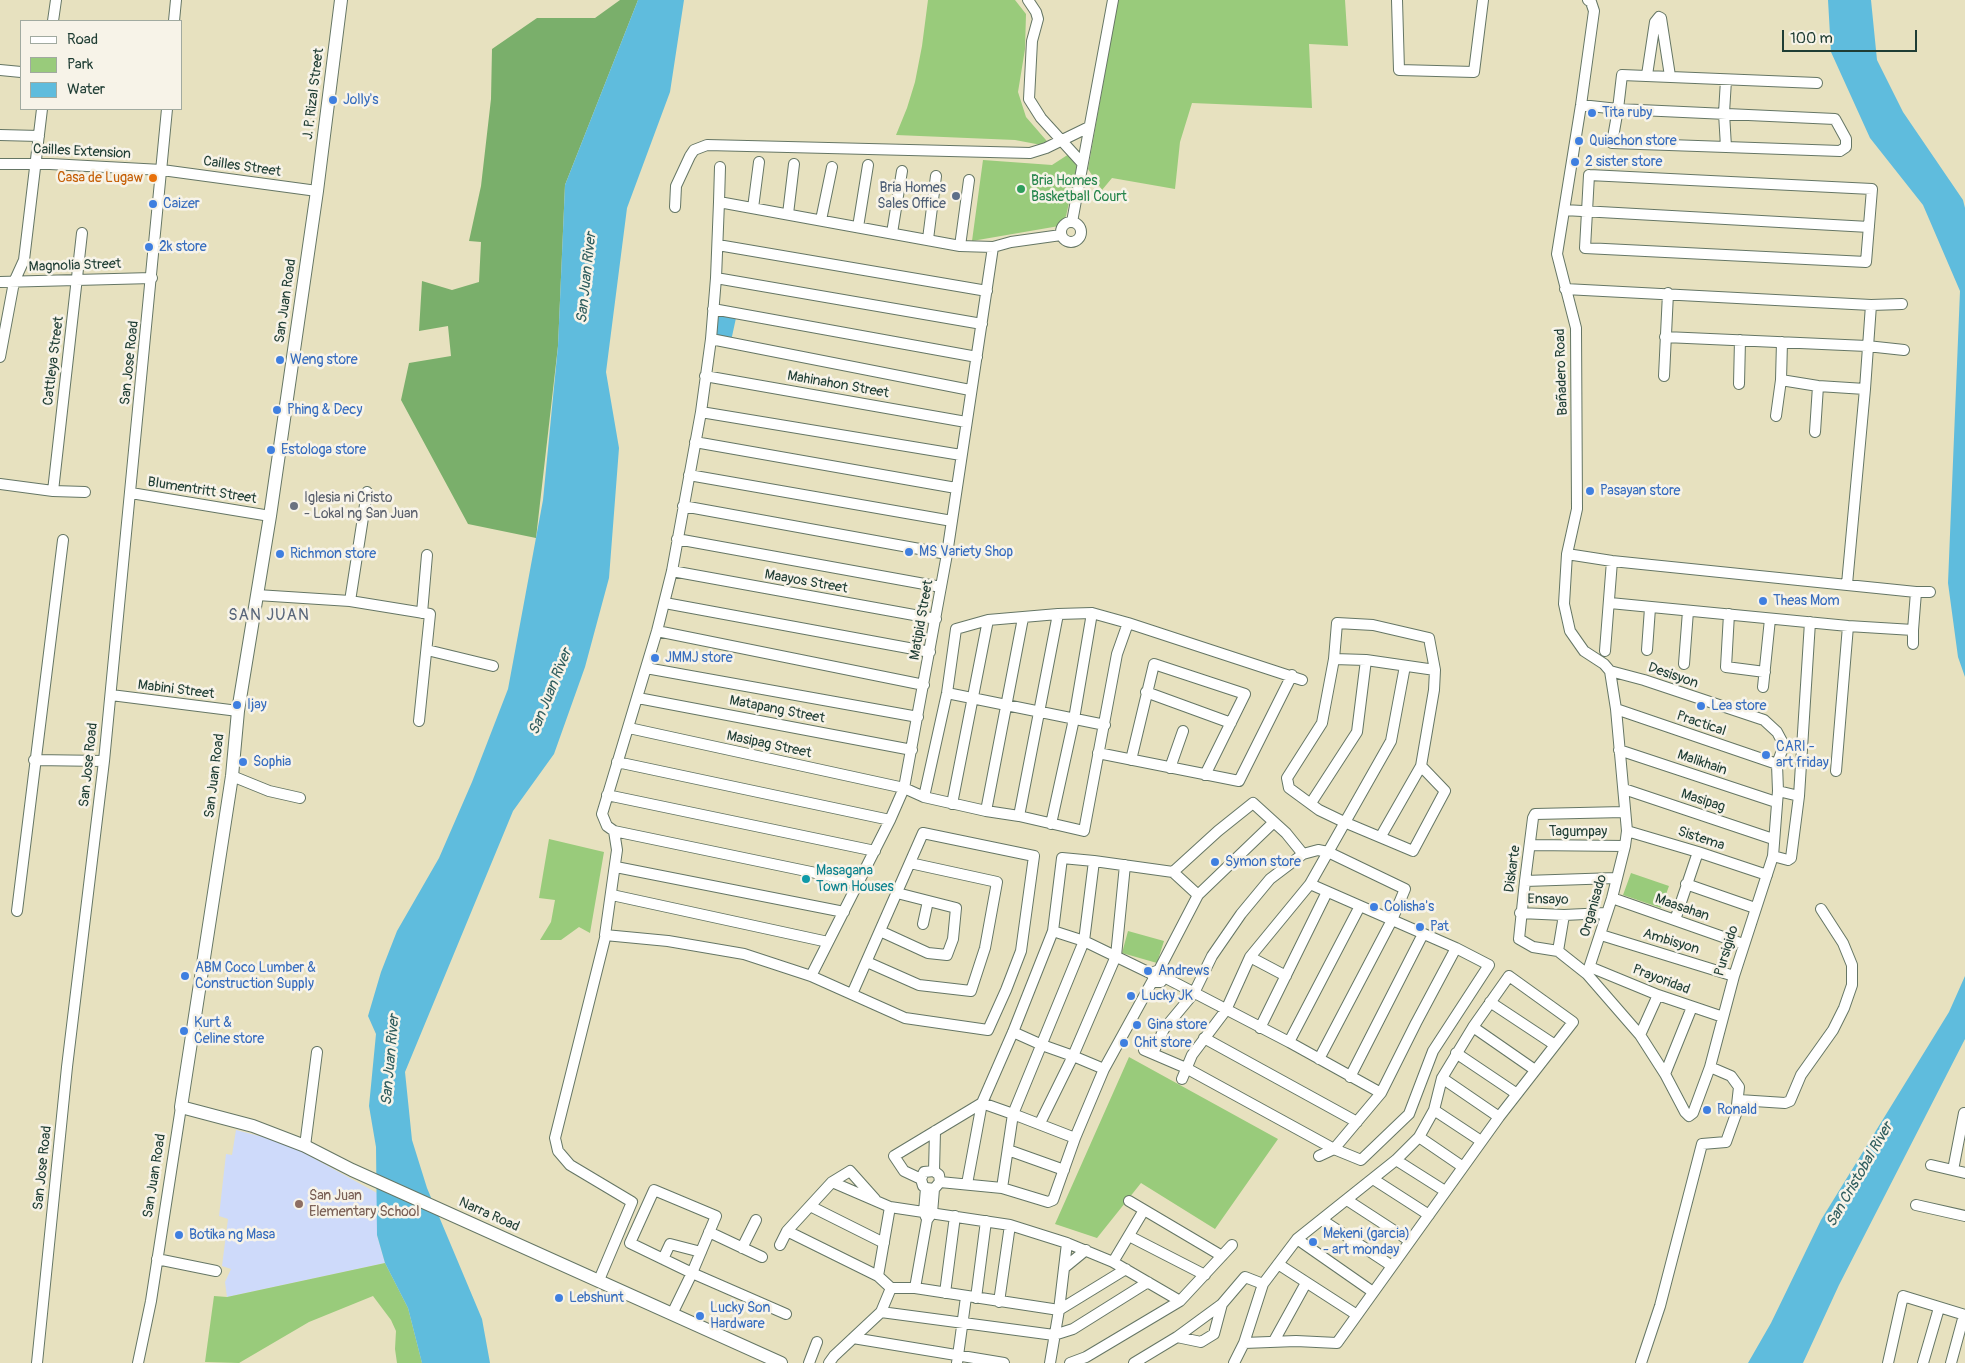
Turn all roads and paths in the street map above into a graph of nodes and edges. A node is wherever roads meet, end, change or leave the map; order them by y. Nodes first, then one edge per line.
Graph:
1 (56, 0) edge
2 (176, 0) edge
3 (341, 0) edge
4 (1028, 0) edge
5 (1113, 0) edge
6 (1397, 0) edge
7 (1484, 0) edge
8 (1588, 0) edge
9 (53, 20) edge
10 (174, 20) edge
11 (0, 70) edge
12 (20, 72) edge
13 (1647, 75) junction
14 (1670, 76) junction
15 (1726, 80) junction
16 (1817, 83) dead end
17 (1581, 105) junction
18 (1618, 108) junction
19 (42, 110) edge
20 (167, 110) edge
21 (1724, 113) junction
22 (1089, 127) junction
23 (0, 135) edge
24 (39, 136) junction
25 (1062, 140) junction
26 (1726, 147) junction
27 (759, 162) dead end
28 (1082, 163) junction
29 (0, 164) edge
30 (36, 164) junction
31 (794, 164) dead end
32 (868, 165) dead end
33 (720, 167) dead end
34 (832, 167) dead end
35 (162, 170) junction
36 (902, 171) dead end
37 (936, 176) dead end
38 (969, 180) dead end
39 (317, 191) junction
40 (719, 202) junction
41 (675, 206) dead end
42 (753, 208) junction
43 (1564, 210) junction
44 (1587, 211) junction
45 (788, 214) junction
46 (821, 220) junction
47 (1072, 222) junction
48 (858, 227) junction
49 (1869, 227) junction
50 (82, 233) dead end
51 (892, 234) junction
52 (1061, 235) junction
53 (928, 239) junction
54 (718, 246) junction
55 (960, 246) junction
56 (993, 247) junction
57 (152, 278) junction
58 (716, 278) junction
59 (78, 279) junction
60 (0, 282) edge
61 (14, 282) junction
62 (1565, 289) junction
63 (987, 291) junction
64 (1668, 294) junction
65 (1902, 304) dead end
66 (1871, 305) junction
67 (713, 308) junction
68 (982, 324) junction
69 (1665, 337) junction
70 (711, 339) junction
71 (1740, 340) junction
72 (1782, 342) junction
73 (1868, 346) junction
74 (1904, 350) dead end
75 (0, 357) edge
76 (977, 357) junction
77 (705, 376) junction
78 (1664, 376) dead end
79 (1781, 380) junction
80 (1739, 384) dead end
81 (1818, 386) junction
82 (1865, 389) junction
83 (970, 390) junction
84 (701, 412) junction
85 (1776, 416) dead end
86 (966, 422) junction
87 (1815, 432) dead end
88 (695, 442) junction
89 (961, 455) junction
90 (689, 475) junction
91 (0, 484) edge
92 (956, 488) junction
93 (53, 491) junction
94 (85, 492) dead end
95 (131, 492) junction
96 (367, 492) dead end
97 (683, 506) junction
98 (270, 516) junction
99 (952, 521) junction
100 (677, 539) junction
101 (63, 540) dead end
102 (947, 554) junction
103 (1568, 554) junction
104 (427, 555) dead end
105 (1612, 561) junction
106 (672, 572) junction
107 (1848, 584) junction
108 (941, 587) junction
109 (1916, 592) junction
110 (1930, 592) dead end
111 (256, 595) junction
112 (350, 601) junction
113 (665, 603) junction
114 (1610, 603) junction
115 (1650, 608) junction
116 (1688, 611) junction
117 (422, 613) junction
118 (1092, 613) junction
119 (1058, 614) junction
120 (1729, 614) junction
121 (1024, 618) junction
122 (936, 619) junction
123 (1770, 619) junction
124 (988, 620) junction
125 (1810, 622) junction
126 (1128, 623) junction
127 (1848, 626) junction
128 (1912, 630) junction
129 (657, 631) junction
130 (1913, 644) dead end
131 (427, 650) junction
132 (1647, 650) dead end
133 (1605, 651) dead end
134 (930, 652) junction
135 (1334, 660) junction
136 (1366, 660) junction
137 (1684, 664) dead end
138 (493, 666) dead end
139 (1405, 666) junction
140 (646, 668) junction
141 (1435, 670) junction
142 (1610, 671) junction
143 (1765, 672) junction
144 (924, 685) junction
145 (1763, 687) dead end
146 (1146, 692) junction
147 (947, 693) junction
148 (111, 695) junction
149 (638, 698) junction
150 (972, 699) junction
151 (1008, 705) junction
152 (1616, 709) junction
153 (238, 711) junction
154 (1039, 712) junction
155 (918, 717) junction
156 (1074, 719) junction
157 (419, 721) dead end
158 (1231, 723) junction
159 (1105, 725) junction
160 (628, 728) junction
161 (1183, 731) dead end
162 (912, 750) junction
163 (1619, 750) junction
164 (1098, 753) junction
165 (34, 760) junction
166 (1131, 760) junction
167 (104, 761) junction
168 (617, 762) junction
169 (1777, 764) junction
170 (1420, 766) junction
171 (1170, 768) junction
172 (1836, 771) dead end
173 (1205, 775) junction
174 (232, 776) junction
175 (904, 788) junction
176 (1624, 789) junction
177 (1778, 791) junction
178 (607, 795) junction
179 (1799, 796) junction
180 (924, 797) junction
181 (300, 798) dead end
182 (1776, 802) junction
183 (1312, 803) junction
184 (952, 804) junction
185 (986, 811) junction
186 (1624, 812) junction
187 (1019, 816) junction
188 (890, 820) junction
189 (1274, 822) junction
190 (1344, 822) junction
191 (1052, 824) junction
192 (614, 831) junction
193 (1627, 831) junction
194 (1381, 836) junction
195 (1774, 839) junction
196 (1530, 845) junction
197 (1625, 846) junction
198 (875, 851) junction
199 (1328, 852) junction
200 (1698, 852) junction
201 (1303, 854) junction
202 (1773, 856) junction
203 (1094, 861) junction
204 (910, 863) junction
205 (1125, 865) junction
206 (616, 867) junction
207 (1173, 872) junction
208 (1767, 875) junction
209 (1616, 878) junction
210 (1524, 881) junction
211 (859, 882) junction
212 (1310, 884) junction
213 (1686, 884) junction
214 (1327, 892) junction
215 (897, 893) junction
216 (612, 895) junction
217 (1198, 895) junction
218 (1612, 898) junction
219 (928, 901) junction
220 (1360, 906) junction
221 (1755, 908) junction
222 (1821, 909) dead end
223 (17, 911) dead end
224 (844, 912) junction
225 (1520, 913) junction
226 (1606, 913) junction
227 (1564, 914) junction
228 (1392, 920) junction
229 (1675, 920) junction
230 (923, 924) dead end
231 (880, 931) junction
232 (1053, 931) junction
233 (1424, 934) junction
234 (1601, 934) junction
235 (605, 938) dead end
236 (1084, 941) junction
237 (828, 942) junction
238 (1743, 944) junction
239 (1456, 948) junction
240 (1558, 951) junction
241 (1116, 956) junction
242 (1250, 957) junction
243 (867, 962) junction
244 (1588, 970) junction
245 (811, 976) junction
246 (1157, 976) junction
247 (1286, 976) junction
248 (1734, 976) junction
249 (1194, 993) junction
250 (852, 994) junction
251 (1658, 995) junction
252 (1490, 1002) junction
253 (1692, 1007) junction
254 (1226, 1010) junction
255 (1723, 1017) junction
256 (1473, 1027) junction
257 (1260, 1028) junction
258 (1013, 1032) junction
259 (1640, 1035) junction
260 (1204, 1038) junction
261 (1289, 1042) junction
262 (1042, 1045) junction
263 (1554, 1045) junction
264 (317, 1052) dead end
265 (1456, 1053) junction
266 (1073, 1056) junction
267 (1319, 1059) junction
268 (1710, 1067) junction
269 (1186, 1068) junction
270 (1104, 1069) junction
271 (1535, 1070) junction
272 (1665, 1074) junction
273 (1350, 1076) junction
274 (1442, 1078) junction
275 (1182, 1079) dead end
276 (1381, 1093) junction
277 (1518, 1094) junction
278 (1739, 1100) junction
279 (982, 1103) junction
280 (181, 1108) junction
281 (1434, 1110) junction
282 (1964, 1113) edge
283 (1013, 1114) junction
284 (1499, 1117) junction
285 (1357, 1122) junction
286 (1040, 1123) junction
287 (935, 1131) junction
288 (1419, 1137) junction
289 (1075, 1138) junction
290 (1481, 1141) junction
291 (305, 1146) junction
292 (1334, 1149) junction
293 (1008, 1150) junction
294 (1319, 1156) dead end
295 (1396, 1160) junction
296 (1931, 1165) dead end
297 (1463, 1167) junction
298 (1064, 1170) junction
299 (1953, 1170) junction
300 (934, 1171) junction
301 (1965, 1173) edge
302 (1372, 1179) junction
303 (832, 1182) junction
304 (930, 1184) junction
305 (967, 1184) junction
306 (1002, 1188) junction
307 (1446, 1191) junction
308 (1129, 1200) dead end
309 (1346, 1200) junction
310 (877, 1202) junction
311 (810, 1206) junction
312 (1916, 1206) dead end
313 (890, 1207) junction
314 (1144, 1210) junction
315 (1429, 1214) junction
316 (928, 1215) junction
317 (955, 1216) junction
318 (1965, 1216) edge
319 (756, 1220) dead end
320 (1322, 1220) junction
321 (986, 1221) junction
322 (1010, 1225) junction
323 (787, 1231) junction
324 (709, 1232) junction
325 (1129, 1236) junction
326 (1297, 1239) junction
327 (1410, 1241) junction
328 (884, 1242) junction
329 (1067, 1243) junction
330 (780, 1245) dead end
331 (1232, 1245) dead end
332 (742, 1248) junction
333 (1086, 1250) junction
334 (701, 1252) junction
335 (1222, 1256) junction
336 (762, 1257) dead end
337 (157, 1259) junction
338 (663, 1259) junction
339 (1113, 1262) junction
340 (1278, 1264) junction
341 (1392, 1266) junction
342 (1064, 1268) junction
343 (1126, 1269) junction
344 (216, 1271) dead end
345 (692, 1273) junction
346 (1205, 1275) junction
347 (878, 1276) junction
348 (599, 1280) junction
349 (1148, 1282) junction
350 (1306, 1283) junction
351 (1263, 1284) junction
352 (891, 1288) junction
353 (915, 1288) junction
354 (1373, 1292) junction
355 (945, 1293) junction
356 (971, 1297) junction
357 (1180, 1301) junction
358 (999, 1302) junction
359 (1222, 1304) junction
360 (1939, 1308) junction
361 (1060, 1310) junction
362 (881, 1312) junction
363 (672, 1314) junction
364 (786, 1314) dead end
365 (1357, 1315) junction
366 (1965, 1315) edge
367 (962, 1324) junction
368 (1054, 1335) junction
369 (1177, 1337) junction
370 (853, 1338) junction
371 (817, 1342) dead end
372 (1274, 1342) junction
373 (1244, 1343) junction
374 (957, 1359) edge
375 (37, 1363) edge
376 (138, 1363) edge
377 (781, 1363) edge
378 (808, 1363) edge
379 (829, 1363) edge
380 (1004, 1363) edge
381 (1050, 1363) edge
382 (1070, 1363) edge
383 (1138, 1363) edge
384 (1234, 1363) edge
385 (1641, 1363) edge
386 (1888, 1363) edge
387 (1923, 1363) edge
388 (1952, 1363) edge

1 - 9 street
2 - 10 street
3 - 39 main road, J. P. Rizal Street
4 - 25 street
5 - 22 street
6 - 7 street
8 - 17 street, Bañadero Road
11 - 12 street
13 - 14 street
13 - 14 street
13 - 18 street
14 - 15 street
15 - 16 street
15 - 21 street
17 - 18 street
17 - 43 street, Bañadero Road
18 - 21 street
18 - 26 street
19 - 24 street
20 - 35 street, San Jose Road
21 - 26 street
21 - 26 street
22 - 25 street
22 - 28 street
23 - 24 street
24 - 30 street
25 - 28 street
25 - 41 street
27 - 42 street
28 - 47 street
29 - 30 street, Cailles Extension
30 - 35 street, Cailles Extension
30 - 61 street
31 - 45 street
32 - 48 street
33 - 40 street
34 - 46 street
35 - 39 street, Cailles Street
35 - 57 street, San Jose Road
36 - 51 street
37 - 53 street
38 - 55 street
39 - 98 main road, San Juan Road
40 - 42 street
40 - 54 street
42 - 45 street
43 - 44 street
43 - 62 street, Bañadero Road
44 - 49 street
44 - 49 street
44 - 49 street
45 - 46 street
46 - 48 street
47 - 52 street
47 - 52 street
48 - 51 street
50 - 59 street, Cattleya Street
51 - 53 street
52 - 56 street
53 - 55 street
54 - 58 street
54 - 63 street
55 - 56 street
56 - 63 street, Matipid Street
57 - 59 street, Magnolia Street
57 - 95 street, San Jose Road
58 - 67 street
58 - 68 street
59 - 61 street, Magnolia Street
59 - 93 street, Cattleya Street
60 - 61 street, Magnolia Street
61 - 75 street
62 - 64 street
62 - 103 street, Bañadero Road
63 - 68 street, Matipid Street
64 - 66 street
64 - 69 street
65 - 66 street
66 - 73 street
67 - 70 street
67 - 76 street
68 - 76 street, Matipid Street
69 - 71 street
69 - 78 street
70 - 77 street
70 - 83 street
71 - 72 street
71 - 80 street
72 - 73 street
72 - 79 street
73 - 74 street
73 - 82 street
76 - 83 street, Matipid Street
77 - 84 street
77 - 86 street, Mahinahon Street
79 - 81 street
79 - 85 street
81 - 82 street
81 - 87 street
82 - 107 street
83 - 86 street, Matipid Street
84 - 88 street
84 - 89 street
86 - 89 street, Matipid Street
88 - 90 street
88 - 92 street
89 - 92 street, Matipid Street
90 - 97 street
90 - 99 street
91 - 93 street
92 - 99 street, Matipid Street
93 - 94 street
95 - 98 street, Blumentritt Street
95 - 148 street, San Jose Road
96 - 112 street
97 - 100 street
97 - 102 street
98 - 111 main road, San Juan Road
99 - 102 street, Matipid Street
100 - 106 street
100 - 108 street
101 - 165 street
102 - 108 street, Matipid Street
103 - 105 street
103 - 142 street, Bañadero Road
104 - 117 street
105 - 107 street
105 - 114 street
106 - 113 street
106 - 122 street, Maayos Street
107 - 109 street
108 - 122 street, Matipid Street
109 - 110 street
109 - 128 street
111 - 112 street
111 - 153 main road, San Juan Road
112 - 117 street
113 - 129 street
113 - 134 street
114 - 115 street
114 - 133 street
115 - 116 street
115 - 132 street
116 - 120 street
116 - 137 street
117 - 131 street
118 - 119 street
118 - 126 street
118 - 156 street
119 - 121 street
119 - 154 street
120 - 123 street
120 - 143 street
121 - 124 street
121 - 151 street
122 - 134 street, Matipid Street
123 - 125 street
123 - 143 street
124 - 147 street
124 - 150 street
125 - 127 street
125 - 179 street
126 - 159 street
126 - 173 street
127 - 128 street
127 - 172 street
128 - 130 street
129 - 140 street
129 - 144 street
131 - 138 street
131 - 157 street
134 - 144 street, Matipid Street
135 - 136 street
135 - 141 street
135 - 183 street
136 - 139 street
136 - 183 street
139 - 141 street
139 - 190 street
140 - 149 street
140 - 155 street
141 - 170 street
142 - 152 street, Organisado
142 - 169 street, Desisyon
143 - 145 street
144 - 155 street, Matipid Street
146 - 158 street
146 - 158 street
146 - 166 street
147 - 150 street
147 - 180 street
148 - 153 street, Mabini Street
148 - 167 street, San Jose Road
149 - 160 street
149 - 162 street, Matapang Street
150 - 151 street
150 - 184 street
151 - 154 street
151 - 185 street
152 - 163 street, Organisado
152 - 169 street, Practical
153 - 174 main road, San Juan Road
154 - 156 street
154 - 187 street
155 - 162 street, Matipid Street
156 - 159 street
156 - 191 street
158 - 173 street
159 - 164 street
160 - 168 street
160 - 175 street, Masipag Street
161 - 171 street
162 - 175 street, Matipid Street
163 - 176 street, Organisado
163 - 182 street, Malikhain
164 - 166 street
164 - 191 street, Masipag Street
165 - 167 street
165 - 223 street
166 - 171 street
167 - 375 street, San Jose Road
168 - 178 street
168 - 188 street
169 - 177 street, Desisyon
170 - 194 street
170 - 194 street
171 - 173 street
174 - 181 street
174 - 280 main road, San Juan Road
175 - 180 street, Masipag Street
175 - 188 street, Matipid Street
176 - 186 street, Organisado
176 - 195 street, Masipag
177 - 179 street
177 - 182 street, Pursigido
178 - 192 street
178 - 198 street
179 - 202 street
180 - 184 street, Masipag Street
182 - 195 street, Pursigido
183 - 190 street
184 - 185 street, Masipag Street
185 - 187 street, Masipag Street
186 - 193 street, Organisado
186 - 196 street, Diskarte
187 - 191 street, Masipag Street
188 - 198 street, Matipid Street
189 - 201 street
189 - 207 street
189 - 217 street
190 - 194 street
190 - 199 street
192 - 206 street
192 - 211 street
193 - 197 street, Organisado
193 - 200 street, Sistema
195 - 202 street, Pursigido
196 - 197 street, Tagumpay
196 - 210 street, Diskarte
197 - 209 street, Organisado
198 - 211 street, Matipid Street
199 - 201 street
199 - 212 street
199 - 228 street
200 - 208 street, Sistema
200 - 213 street
201 - 249 street
202 - 208 street, Pursigido
203 - 205 street
203 - 232 street
203 - 236 street
204 - 215 street
204 - 243 street
204 - 250 street
205 - 207 street
205 - 241 street
206 - 216 street
206 - 224 street
207 - 217 street
208 - 221 street, Pursigido
209 - 210 street
209 - 218 street, Organisado
210 - 225 street, Diskarte
211 - 224 street, Matipid Street
212 - 214 street
212 - 242 street
213 - 221 street
213 - 229 street
214 - 220 street
214 - 247 street
215 - 219 street
215 - 231 street
216 - 237 street
216 - 245 street
217 - 246 street
218 - 226 street, Organisado
218 - 229 street, Maasahan
219 - 230 street
219 - 231 street
220 - 228 street
220 - 261 street
221 - 238 street, Pursigido
222 - 278 street
224 - 237 street, Matipid Street
225 - 227 street, Ensayo
225 - 240 street, Diskarte
226 - 227 street, Ensayo
226 - 234 street, Organisado
227 - 240 street
228 - 233 street
228 - 267 street
229 - 238 street, Maasahan
231 - 243 street
232 - 236 street
232 - 258 street
233 - 239 street
233 - 273 street
234 - 244 street, Organisado
234 - 248 street, Ambisyon
235 - 348 street
236 - 241 street
236 - 262 street
237 - 245 street, Matipid Street
238 - 248 street, Pursigido
239 - 276 street
239 - 292 street
240 - 244 street, Diskarte
241 - 246 street
241 - 266 street
242 - 247 street
242 - 254 street
243 - 250 street
244 - 251 street, Prayoridad
244 - 259 street
245 - 250 street
246 - 249 street
246 - 270 street
247 - 257 street
248 - 255 street, Pursigido
249 - 254 street
249 - 269 street
251 - 253 street, Prayoridad
251 - 259 street
252 - 256 street
252 - 263 street
252 - 263 street
253 - 255 street, Prayoridad
253 - 272 street
254 - 257 street
254 - 260 street
255 - 268 street, Pursigido
256 - 265 street
256 - 271 street
257 - 261 street
258 - 262 street
258 - 279 street
259 - 272 street
260 - 269 street
260 - 285 street
261 - 267 street
262 - 266 street
262 - 283 street
263 - 271 street
264 - 291 street
265 - 274 street
265 - 277 street
266 - 270 street
266 - 286 street
267 - 273 street
268 - 272 street, Pursigido
268 - 278 street
269 - 275 street
269 - 292 street
270 - 289 street
271 - 277 street
273 - 276 street
274 - 281 street
274 - 284 street
276 - 285 street
277 - 284 street
278 - 385 street
279 - 283 street
279 - 287 street
279 - 305 street
280 - 291 main road, Narra Road
280 - 337 street, San Juan Road
281 - 288 street
281 - 290 street
282 - 299 street
283 - 286 street
283 - 293 street
284 - 290 street
285 - 292 street
286 - 289 street
287 - 300 street
287 - 304 street
288 - 295 street
288 - 297 street
289 - 298 street
290 - 297 street
291 - 348 main road, Narra Road
292 - 294 street
293 - 298 street
293 - 306 street
295 - 302 street
295 - 307 street
296 - 299 street
297 - 307 street
298 - 306 street
299 - 301 street
300 - 304 street
300 - 304 street
302 - 309 street
302 - 315 street
303 - 310 street
303 - 310 street
303 - 311 street
304 - 305 street
304 - 316 street
305 - 306 street
307 - 315 street
308 - 314 street
309 - 320 street
309 - 327 street
310 - 313 street
311 - 323 street
311 - 328 street
312 - 318 street
313 - 316 street
313 - 328 street
314 - 325 street
314 - 335 street
315 - 327 street
316 - 317 street
316 - 353 street
317 - 321 street
317 - 355 street
319 - 332 street
320 - 326 street
320 - 341 street
321 - 322 street
321 - 356 street
322 - 329 street
322 - 358 street
323 - 330 street
323 - 347 street
324 - 332 street
324 - 334 street
324 - 338 street
325 - 339 street
325 - 346 street
326 - 340 street
326 - 354 street
327 - 341 street
328 - 347 street
329 - 333 street
329 - 342 street
331 - 335 street
332 - 336 street
333 - 339 street
333 - 342 street
334 - 338 street
334 - 345 street
335 - 346 street
337 - 344 street
337 - 376 street, San Juan Road
338 - 345 street
339 - 343 street
340 - 350 street
340 - 351 street
341 - 354 street
342 - 361 street
343 - 349 street
343 - 361 street
345 - 363 street
345 - 364 street
346 - 357 street
347 - 352 street
348 - 363 main road, Narra Road
349 - 357 street
349 - 368 street
350 - 365 street
350 - 372 street
351 - 359 street
351 - 373 street
352 - 353 street
352 - 362 street
353 - 355 street
354 - 365 street
355 - 356 street
356 - 358 street
356 - 367 street
357 - 382 street
358 - 361 street
359 - 369 street
359 - 369 street
360 - 366 street
360 - 386 street
360 - 387 street
361 - 368 street
362 - 367 street
362 - 370 street
363 - 377 main road, Narra Road
365 - 372 street
366 - 388 street
367 - 368 street
367 - 374 street
368 - 381 street
369 - 383 street
370 - 374 street
370 - 379 street
371 - 378 street
372 - 373 street
373 - 384 street
374 - 380 street

